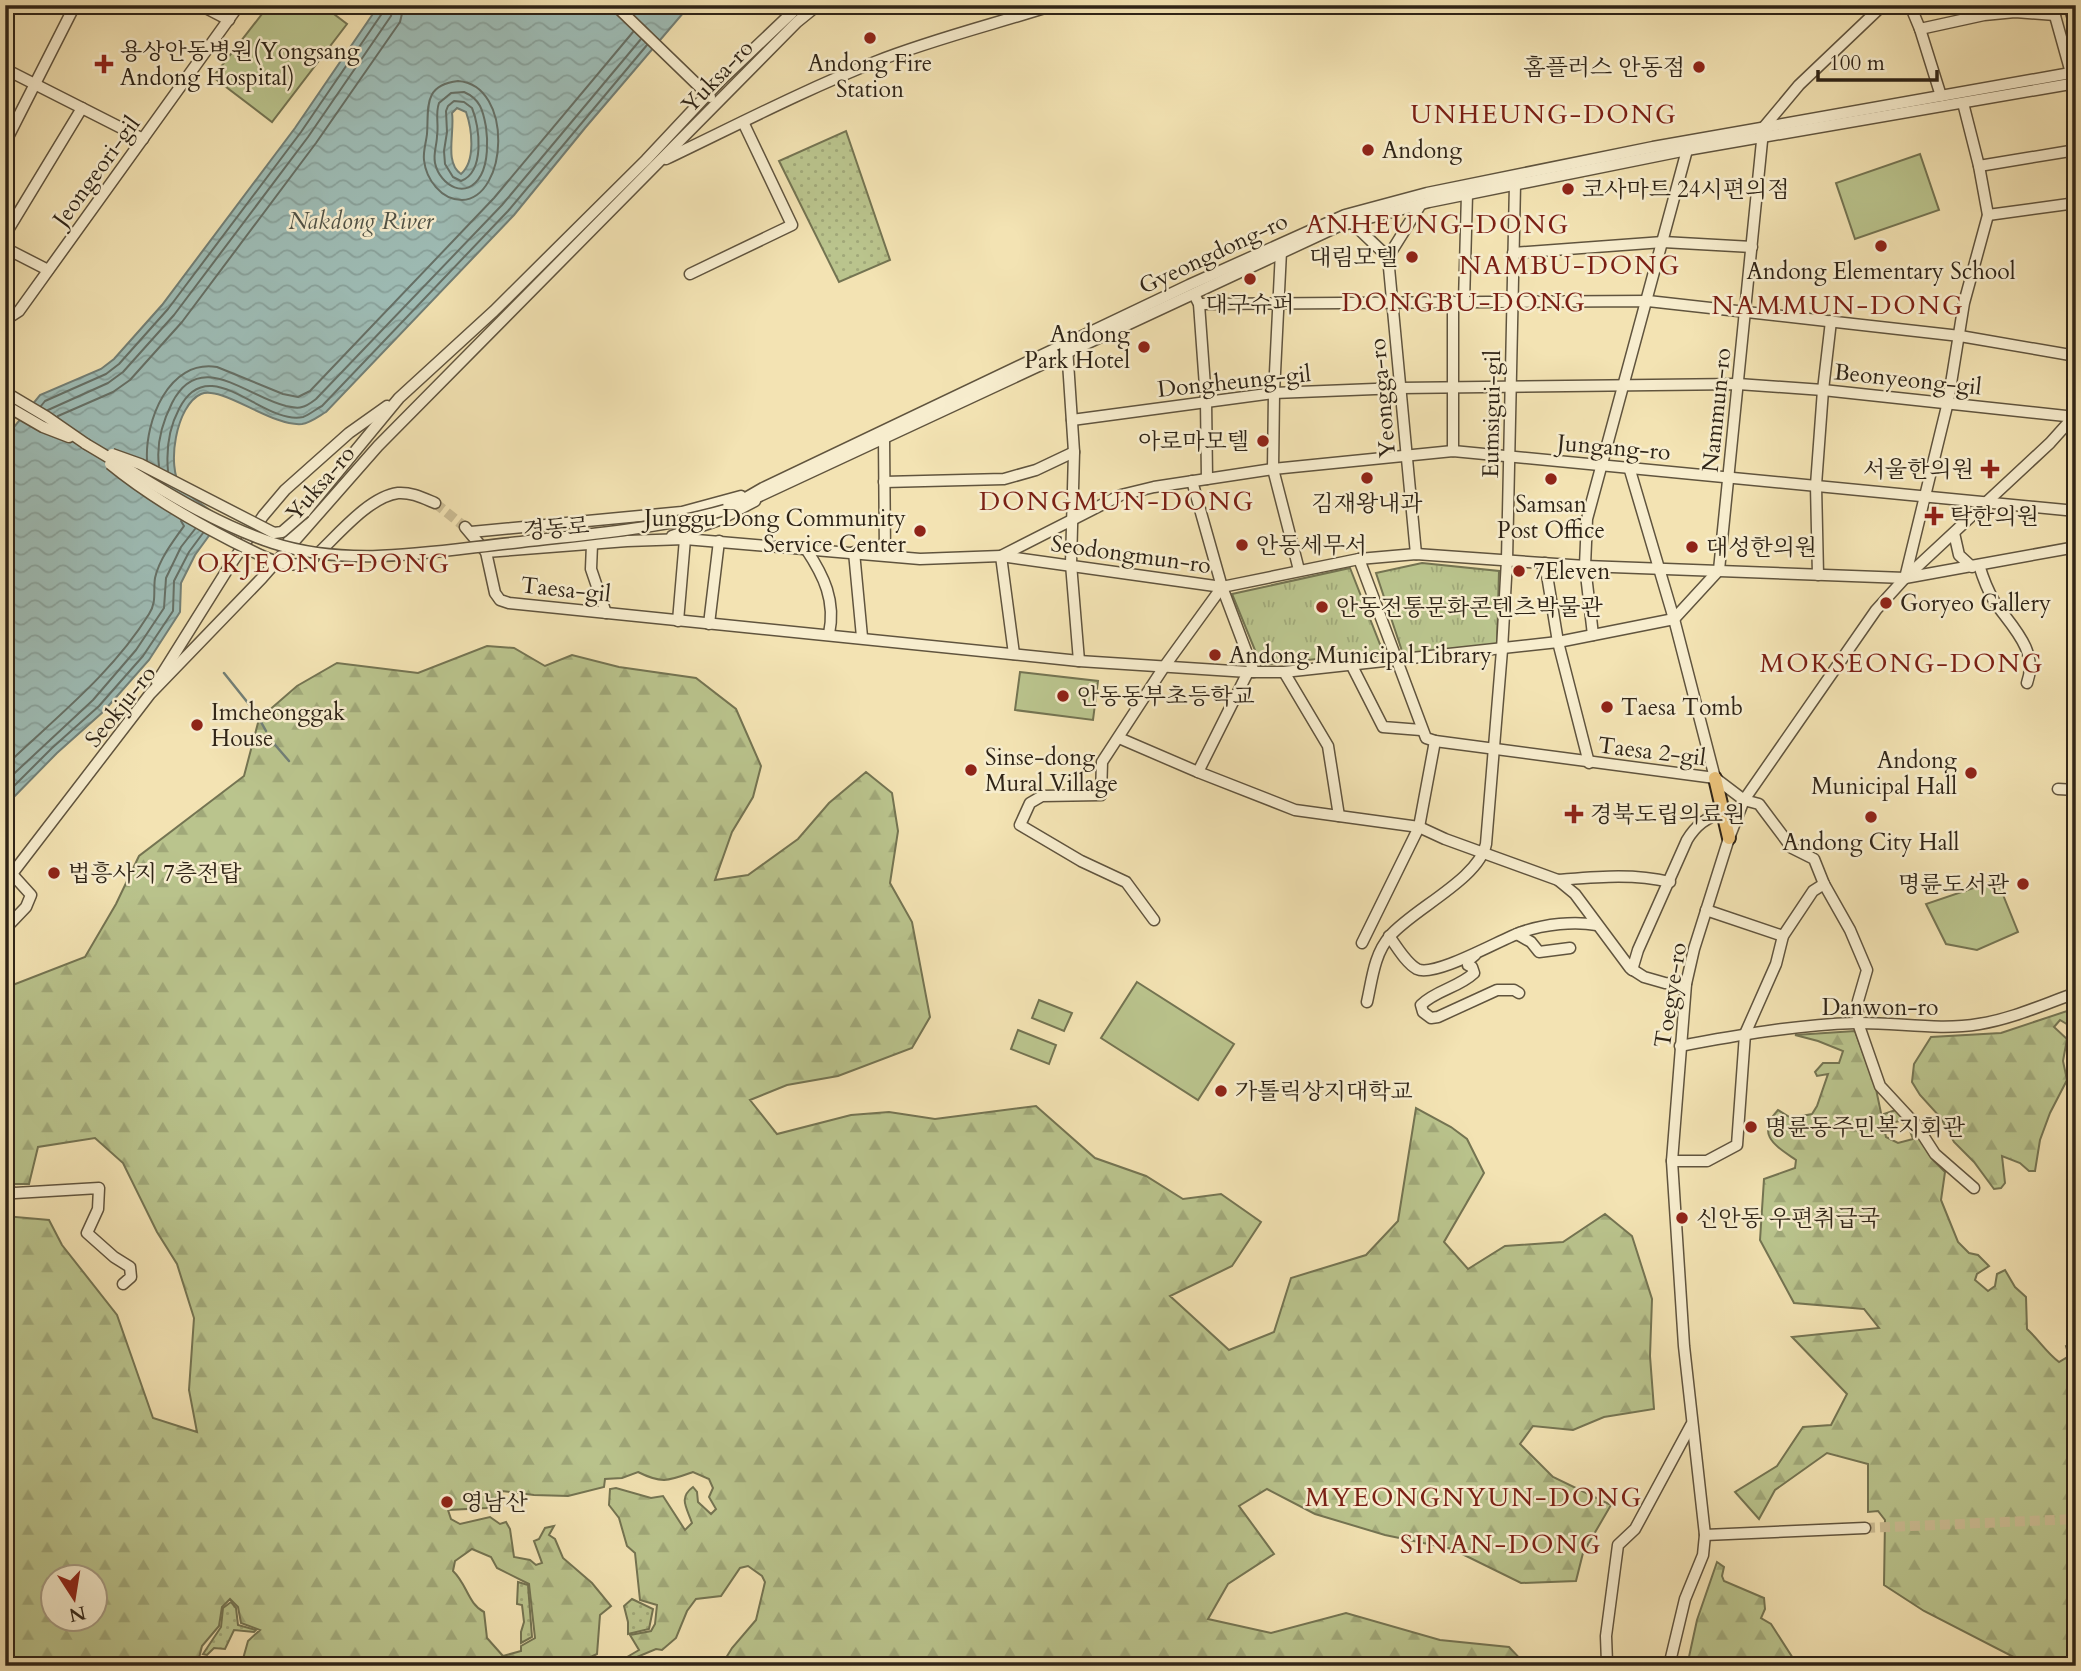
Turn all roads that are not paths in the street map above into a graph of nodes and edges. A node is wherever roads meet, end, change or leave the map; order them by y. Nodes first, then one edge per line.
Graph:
1 (75, 5) edge
2 (201, 5) edge
3 (239, 5) edge
4 (615, 5) edge
5 (800, 5) edge
6 (818, 5) edge
7 (1054, 5) edge
8 (1883, 5) edge
9 (1910, 5) edge
10 (2069, 5) edge
11 (2054, 10) edge
12 (229, 20) junction
13 (1920, 29) junction
14 (2076, 30) edge
15 (5, 69) edge
16 (2074, 81) edge
17 (35, 84) junction
18 (707, 94) junction
19 (1941, 96) junction
20 (1963, 103) junction
21 (717, 104) junction
22 (82, 108) junction
23 (743, 122) junction
24 (1763, 132) junction
25 (143, 139) junction
26 (5, 143) edge
27 (1687, 150) junction
28 (2076, 150) edge
29 (660, 162) junction
30 (1979, 166) junction
31 (1515, 184) junction
32 (1467, 194) junction
33 (2076, 203) edge
34 (1421, 204) junction
35 (1988, 215) junction
36 (1348, 218) junction
37 (5, 235) edge
38 (1663, 242) junction
39 (1752, 247) junction
40 (5, 248) edge
41 (1281, 251) junction
42 (1513, 253) junction
43 (1388, 257) junction
44 (48, 270) junction
45 (690, 274) dead end
46 (1191, 288) junction
47 (1648, 301) junction
48 (1392, 302) junction
49 (1459, 302) junction
50 (1513, 302) junction
51 (1278, 303) junction
52 (1199, 304) junction
53 (1745, 312) junction
54 (5, 320) edge
55 (1831, 321) junction
56 (1960, 337) junction
57 (1067, 347) junction
58 (2076, 356) edge
59 (1738, 384) junction
60 (1625, 385) junction
61 (1511, 387) junction
62 (1400, 388) junction
63 (1453, 388) junction
64 (1823, 390) junction
65 (5, 392) edge
66 (1274, 393) junction
67 (399, 398) junction
68 (1206, 400) junction
69 (1948, 402) junction
70 (5, 405) edge
71 (2075, 416) edge
72 (1072, 420) junction
73 (883, 436) junction
74 (86, 444) junction
75 (1453, 451) junction
76 (1074, 452) junction
77 (1406, 454) junction
78 (1509, 456) junction
79 (1602, 466) junction
80 (1629, 467) junction
81 (1273, 469) junction
82 (1728, 477) junction
83 (1207, 479) junction
84 (1192, 481) junction
85 (884, 482) junction
86 (1816, 485) junction
87 (764, 492) junction
88 (1926, 495) junction
89 (1989, 501) junction
90 (435, 503) tunnel mouth
91 (2076, 511) edge
92 (305, 512) junction
93 (1074, 520) junction
94 (1954, 533) junction
95 (662, 539) junction
96 (685, 539) junction
97 (719, 541) junction
98 (592, 544) junction
99 (2076, 547) edge
100 (806, 549) junction
101 (486, 552) junction
102 (854, 552) junction
103 (1416, 554) junction
104 (886, 555) junction
105 (1001, 556) junction
106 (1359, 559) junction
107 (1507, 560) junction
108 (276, 563) junction
109 (1545, 563) junction
110 (1071, 564) junction
111 (1585, 566) junction
112 (1975, 566) junction
113 (1659, 568) junction
114 (1299, 570) junction
115 (1719, 570) junction
116 (1818, 575) junction
117 (1905, 578) junction
118 (1222, 587) junction
119 (606, 613) junction
120 (1674, 619) junction
121 (678, 621) junction
122 (709, 624) junction
123 (829, 634) junction
124 (1593, 635) junction
125 (862, 637) junction
126 (1558, 642) junction
127 (1503, 650) junction
128 (1014, 654) junction
129 (1079, 661) junction
130 (1396, 662) junction
131 (1352, 666) junction
132 (1164, 667) junction
133 (1251, 672) junction
134 (1284, 672) junction
135 (2027, 683) dead end
136 (150, 694) junction
137 (1421, 730) junction
138 (1119, 737) junction
139 (1434, 741) junction
140 (1494, 750) junction
141 (1589, 763) junction
142 (1198, 772) junction
143 (1715, 778) junction
144 (2058, 789) dead end
145 (2076, 790) edge
146 (1744, 800) junction
147 (1723, 812) junction
148 (1339, 816) junction
149 (1419, 827) junction
150 (1729, 838) junction
151 (1484, 853) junction
152 (8, 879) edge
153 (1558, 880) junction
154 (1670, 882) junction
155 (1824, 884) junction
156 (1706, 910) junction
157 (1154, 920) dead end
158 (1597, 925) junction
159 (5, 929) edge
160 (1517, 934) junction
161 (1389, 936) junction
162 (1783, 936) junction
163 (1362, 943) dead end
164 (1570, 948) dead end
165 (1475, 954) junction
166 (1632, 970) junction
167 (1686, 984) junction
168 (1519, 993) dead end
169 (2076, 993) edge
170 (1367, 1002) dead end
171 (1858, 1023) junction
172 (1745, 1034) junction
173 (1680, 1046) junction
174 (1672, 1161) junction
175 (1974, 1188) dead end
176 (5, 1190) edge
177 (123, 1284) dead end
178 (1692, 1425) junction
179 (1865, 1528) tunnel mouth
180 (1705, 1535) junction
181 (1610, 1666) edge
182 (1670, 1666) edge

1 - 17 street
2 - 12 street
3 - 12 street, Jeongeori-gil
4 - 18 street
5 - 18 street, Yuksa-ro
6 - 21 street, Yuksa-ro
7 - 23 street
8 - 24 street
9 - 13 street
10 - 14 street
11 - 13 street
11 - 16 street
12 - 25 street, Jeongeori-gil
13 - 19 street
15 - 17 street
16 - 19 street, Gyeongdong-ro
16 - 20 street, Gyeongdong-ro
17 - 22 street
17 - 26 street
18 - 21 street
18 - 67 street, Yuksa-ro
19 - 24 street, Gyeongdong-ro
20 - 24 street, Gyeongdong-ro
20 - 30 street
21 - 29 street, Yuksa-ro
22 - 25 street
22 - 37 street
23 - 29 street
23 - 45 street
24 - 27 street, Gyeongdong-ro
24 - 36 street, Gyeongdong-ro
24 - 39 street, Nammun-ro
25 - 44 street, Jeongeori-gil
27 - 31 street, Gyeongdong-ro
27 - 38 street
28 - 30 street
29 - 108 street, Yuksa-ro
30 - 35 street
31 - 32 street, Gyeongdong-ro
31 - 42 street, Eumsigui-gil
32 - 34 street, Gyeongdong-ro
32 - 49 street
33 - 35 street
34 - 36 street, Gyeongdong-ro
34 - 43 street
35 - 56 street
36 - 41 street, Gyeongdong-ro
36 - 43 street
36 - 46 street, Gyeongdong-ro
38 - 39 street
38 - 42 street
38 - 47 street
39 - 53 street, Nammun-ro
40 - 44 street
41 - 46 street, Gyeongdong-ro
41 - 51 street
42 - 50 street, Eumsigui-gil
43 - 48 street, Yeongga-ro
44 - 54 street, Jeongeori-gil
46 - 52 street
46 - 57 street, Gyeongdong-ro
47 - 50 street
47 - 53 street
47 - 60 street
48 - 49 street
48 - 51 street
48 - 62 street, Yeongga-ro
49 - 50 street
49 - 63 street
50 - 61 street, Eumsigui-gil
51 - 52 street
51 - 66 street
52 - 68 street
53 - 55 street
53 - 59 street, Nammun-ro
55 - 56 street
55 - 64 street
56 - 58 street
56 - 69 street
57 - 72 street
57 - 73 street, Gyeongdong-ro
59 - 60 street, Beonyeong-gil
59 - 64 street, Beonyeong-gil
59 - 82 street, Nammun-ro
60 - 61 street, Dongheung-gil
60 - 79 street
61 - 63 street, Dongheung-gil
61 - 78 street, Eumsigui-gil
62 - 63 street, Dongheung-gil
62 - 66 street, Dongheung-gil
62 - 77 street, Yeongga-ro
63 - 75 street
64 - 69 street, Beonyeong-gil
64 - 86 street
65 - 74 street
66 - 68 street, Dongheung-gil
66 - 81 street
67 - 92 street, Yuksa-ro
67 - 136 street
68 - 72 street, Dongheung-gil
68 - 83 street
69 - 71 street, Beonyeong-gil
69 - 88 street
70 - 74 street
71 - 89 street, Toegye-ro
72 - 76 street
73 - 85 street
73 - 87 street, Gyeongdong-ro
74 - 87 street, Gyeongdong-ro, bridge
74 - 92 street, bridge
74 - 108 street, bridge
75 - 77 street, Jungang-ro
75 - 78 street, Jungang-ro
76 - 85 street
76 - 93 street
77 - 81 street, Jungang-ro
77 - 103 street, Yeongga-ro
78 - 79 street, Jungang-ro
78 - 107 street, Eumsigui-gil
79 - 80 street, Jungang-ro
79 - 111 street
80 - 82 street, Jungang-ro
80 - 113 street, Taesa 2-gil
81 - 83 street, Jungang-ro
81 - 114 street
82 - 86 street, Jungang-ro
82 - 115 street, Nammun-ro
83 - 84 street, Jungang-ro
84 - 93 street, Jungang-ro
84 - 118 street
85 - 104 street
86 - 88 street, Jungang-ro
86 - 116 street
87 - 95 street
87 - 101 street
88 - 89 street, Jungang-ro
88 - 117 street
89 - 91 street, Jungang-ro
89 - 94 street, Toegye-ro
90 - 108 street
92 - 108 street, Yuksa-ro
93 - 105 street, Jungang-ro
93 - 110 street
94 - 112 street
94 - 117 street, Toegye-ro
95 - 96 street, Seodongmun-ro
95 - 98 street, 경동로
96 - 97 street, Seodongmun-ro
96 - 121 street
97 - 100 street, Seodongmun-ro
97 - 122 street
98 - 101 street, 경동로
98 - 119 street
99 - 112 street, Seodongmun-ro
100 - 102 street, Seodongmun-ro
100 - 123 street
101 - 119 street, Taesa-gil
102 - 104 street, Seodongmun-ro
102 - 125 street
103 - 106 street, Seodongmun-ro
103 - 107 street, Seodongmun-ro
104 - 105 street, Seodongmun-ro
105 - 110 street, Seodongmun-ro
105 - 128 street
106 - 114 street, Seodongmun-ro
106 - 130 street
107 - 109 street, Seodongmun-ro
107 - 127 street, Eumsigui-gil
108 - 136 street, Seokju-ro
109 - 111 street, Seodongmun-ro
109 - 126 street
110 - 118 street, Seodongmun-ro
110 - 129 street
111 - 113 street, Seodongmun-ro
111 - 124 street
112 - 117 street, Seodongmun-ro
112 - 135 street
113 - 115 street, Seodongmun-ro
113 - 120 street, Taesa 2-gil
114 - 118 street, Seodongmun-ro
115 - 116 street, Seodongmun-ro
115 - 120 street
116 - 117 street, Seodongmun-ro
117 - 146 street, Toegye-ro
118 - 132 street
118 - 133 street
119 - 121 street, Taesa-gil
120 - 124 street, Taesa-gil
120 - 143 street, Taesa 2-gil
121 - 122 street, Taesa-gil
122 - 123 street, Taesa-gil
123 - 125 street, Taesa-gil
124 - 126 street, Taesa-gil
125 - 128 street, Taesa-gil
126 - 127 street, Taesa-gil
126 - 141 street
127 - 130 street, Taesa-gil
127 - 140 street, Eumsigui-gil
128 - 129 street, Taesa-gil
129 - 132 street, Taesa-gil
130 - 131 street, Taesa-gil
130 - 137 street
131 - 134 street, Taesa-gil
131 - 137 street
132 - 133 street, Taesa-gil
132 - 138 street
133 - 134 street, Taesa-gil
133 - 142 street
134 - 148 street
136 - 152 street, Seokju-ro
137 - 139 street
138 - 142 street
138 - 157 street
139 - 140 street, Taesa 2-gil
139 - 149 street
140 - 141 street, Taesa 2-gil
140 - 151 street
141 - 143 street, Taesa 2-gil
142 - 148 street
143 - 146 street
143 - 147 main road
144 - 145 street
146 - 150 street, Toegye-ro
146 - 155 street
147 - 150 main road
147 - 154 street
148 - 149 street
149 - 151 street
149 - 163 street
150 - 156 street, Toegye-ro
151 - 153 street
151 - 161 street
152 - 159 street
153 - 154 street
153 - 158 street
154 - 166 street
155 - 162 street
155 - 171 street
156 - 162 street
156 - 167 street, Toegye-ro
158 - 160 street
158 - 166 street
160 - 164 street
160 - 165 street
161 - 165 street
161 - 170 street
162 - 172 street
165 - 168 street
166 - 167 street
167 - 173 street, Toegye-ro
169 - 171 street, Danwon-ro
171 - 172 street, Danwon-ro
171 - 175 street
172 - 173 street, Danwon-ro
172 - 174 street
173 - 174 street, Toegye-ro
174 - 178 street, Toegye-ro
176 - 177 street
178 - 180 street, Toegye-ro
178 - 181 street
179 - 180 street
180 - 182 street, Toegye-ro

